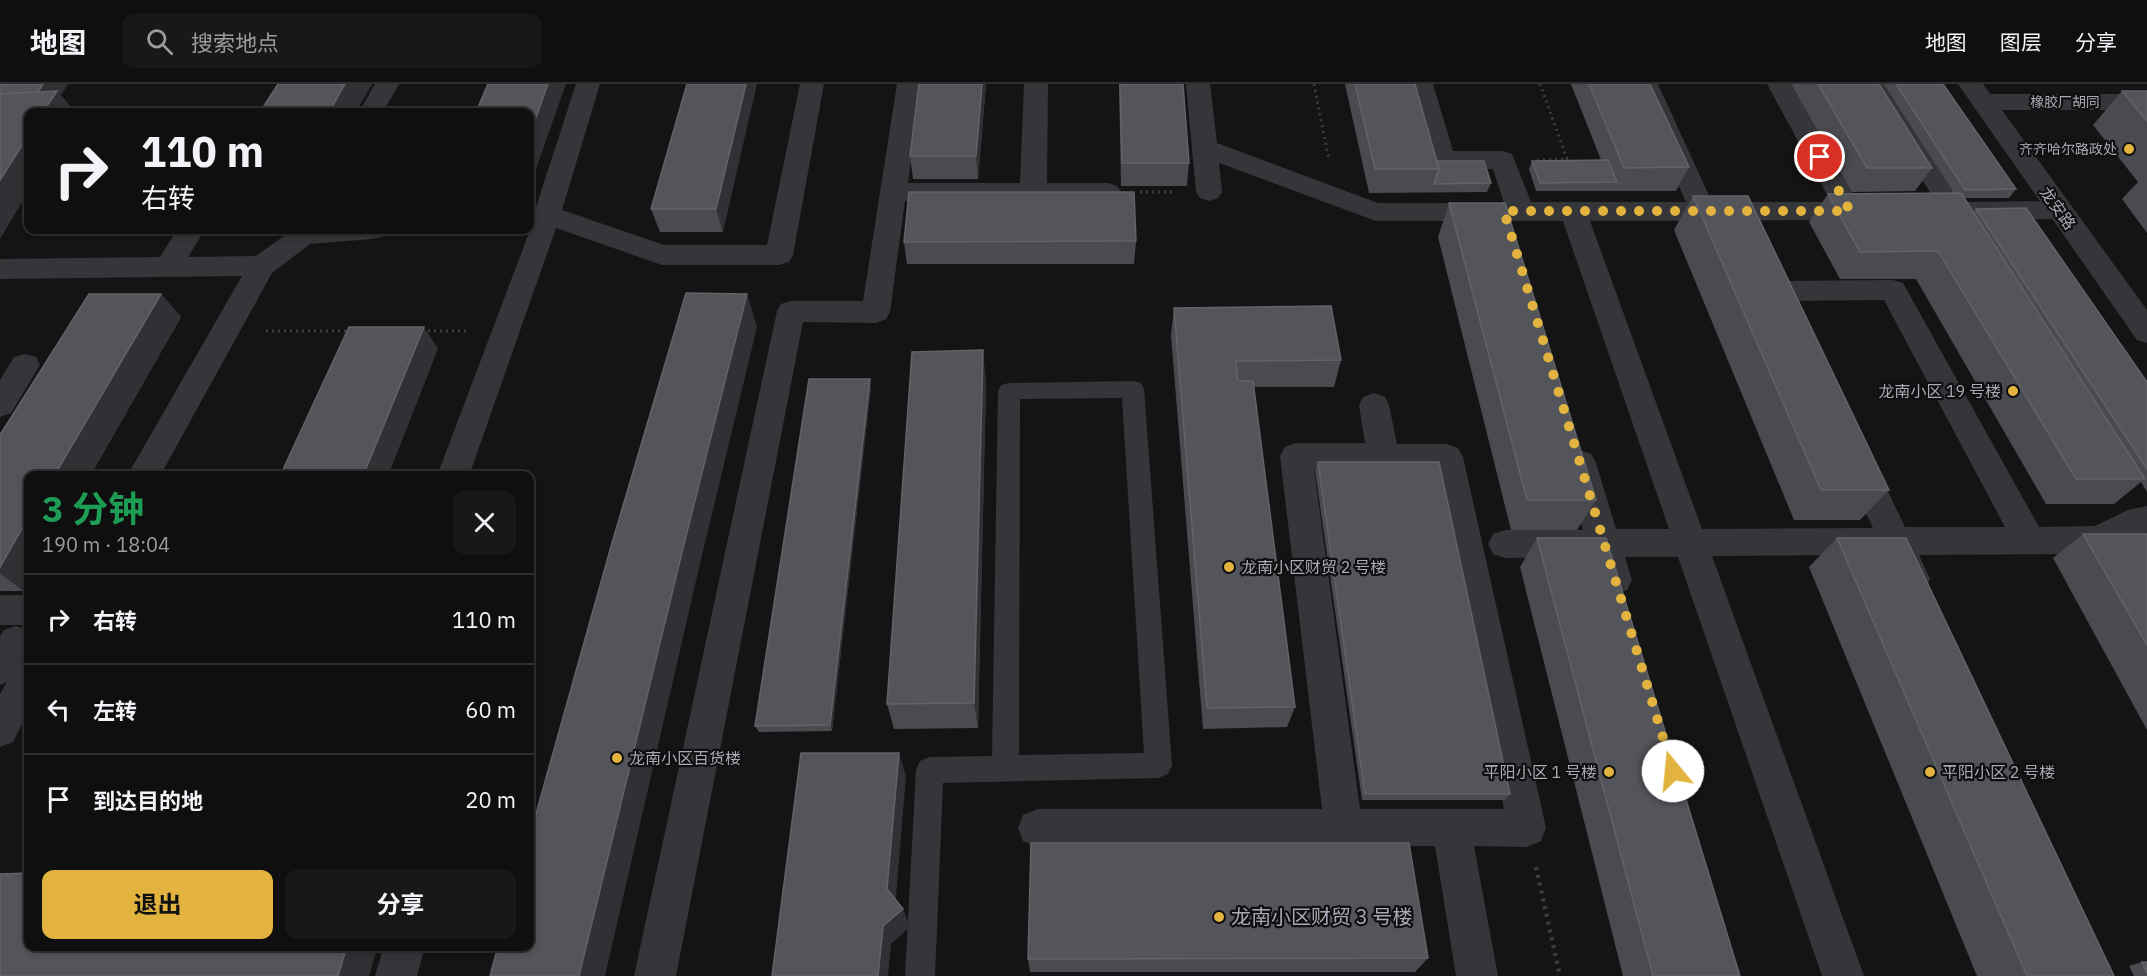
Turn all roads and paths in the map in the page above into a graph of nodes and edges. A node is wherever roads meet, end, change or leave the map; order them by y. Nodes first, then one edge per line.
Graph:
1 (387, 84) edge
2 (588, 84) edge
3 (812, 84) edge
4 (909, 84) edge
5 (1036, 84) edge
6 (1198, 84) edge
7 (1314, 84) edge
8 (1420, 84) edge
9 (1540, 84) edge
10 (1646, 84) edge
11 (1779, 84) edge
12 (1875, 84) edge
13 (1976, 93) edge
14 (2147, 102) edge
15 (373, 108) edge
16 (1204, 148) junction
17 (1503, 160) junction
18 (894, 192) junction
19 (1033, 192) junction
20 (1108, 192) joint
21 (1209, 192) joint
22 (1337, 199) junction
23 (2060, 210) junction
24 (1512, 211) junction
25 (1573, 211) junction
26 (1703, 211) junction
27 (1850, 211) junction
28 (1955, 211) junction
29 (538, 216) edge
30 (189, 234) edge
31 (302, 234) edge
32 (533, 234) edge
33 (1974, 241) edge
34 (1515, 246) edge
35 (1759, 251) junction
36 (262, 266) junction
37 (168, 267) junction
38 (0, 269) edge
39 (1793, 322) edge
40 (226, 330) junction
41 (354, 331) edge
42 (412, 331) edge
43 (505, 331) junction
44 (2147, 332) edge
45 (25, 365) dead end
46 (0, 405) edge
47 (1374, 405) dead end
48 (1570, 429) edge
49 (1847, 437) edge
50 (1383, 456) junction
51 (146, 471) edge
52 (455, 471) edge
53 (2143, 509) edge
54 (2030, 541) junction
55 (1896, 542) junction
56 (1604, 543) junction
57 (1690, 543) junction
58 (1505, 544) dead end
59 (1926, 605) edge
60 (0, 610) edge
61 (1625, 611) edge
62 (15, 640) edge
63 (24, 685) edge
64 (0, 730) edge
65 (1005, 769) junction
66 (1343, 827) junction
67 (1451, 827) junction
68 (1037, 828) dead end
69 (1527, 828) junction
70 (404, 951) edge
71 (396, 976) edge
72 (655, 976) edge
73 (920, 976) edge
74 (1478, 976) edge
75 (1560, 976) edge
76 (1844, 976) edge

1 - 15 street
2 - 29 street
3 - 29 street
4 - 18 street
5 - 19 street
6 - 16 street
7 - 22 path
8 - 17 street
9 - 17 path
10 - 26 street
11 - 27 street
12 - 28 street
13 - 14 street, 橡胶厂胡同
13 - 23 street, 龙安路
16 - 21 street
16 - 22 street
17 - 24 street
18 - 19 street
18 - 72 street
19 - 20 street
20 - 21 path
22 - 24 street
23 - 28 street
23 - 44 street, 龙安路
24 - 25 street
24 - 34 street
25 - 26 street
25 - 57 street
26 - 35 street
27 - 28 street
27 - 35 street
28 - 33 street
30 - 37 street
31 - 36 street
32 - 43 street
35 - 39 street
35 - 54 street
36 - 37 street
36 - 40 street
37 - 38 street
40 - 41 path
40 - 51 street
42 - 43 path
43 - 52 street
45 - 46 street
47 - 50 street
48 - 56 street
49 - 55 street
50 - 66 street
50 - 69 street
53 - 54 street
54 - 55 street
55 - 57 street
55 - 59 street
56 - 57 street
56 - 58 street
56 - 61 street
57 - 76 street
60 - 62 street
63 - 64 street
65 - 65 lane
65 - 73 lane
66 - 67 street
66 - 68 street
67 - 69 street
67 - 74 street
69 - 75 path
70 - 71 street

